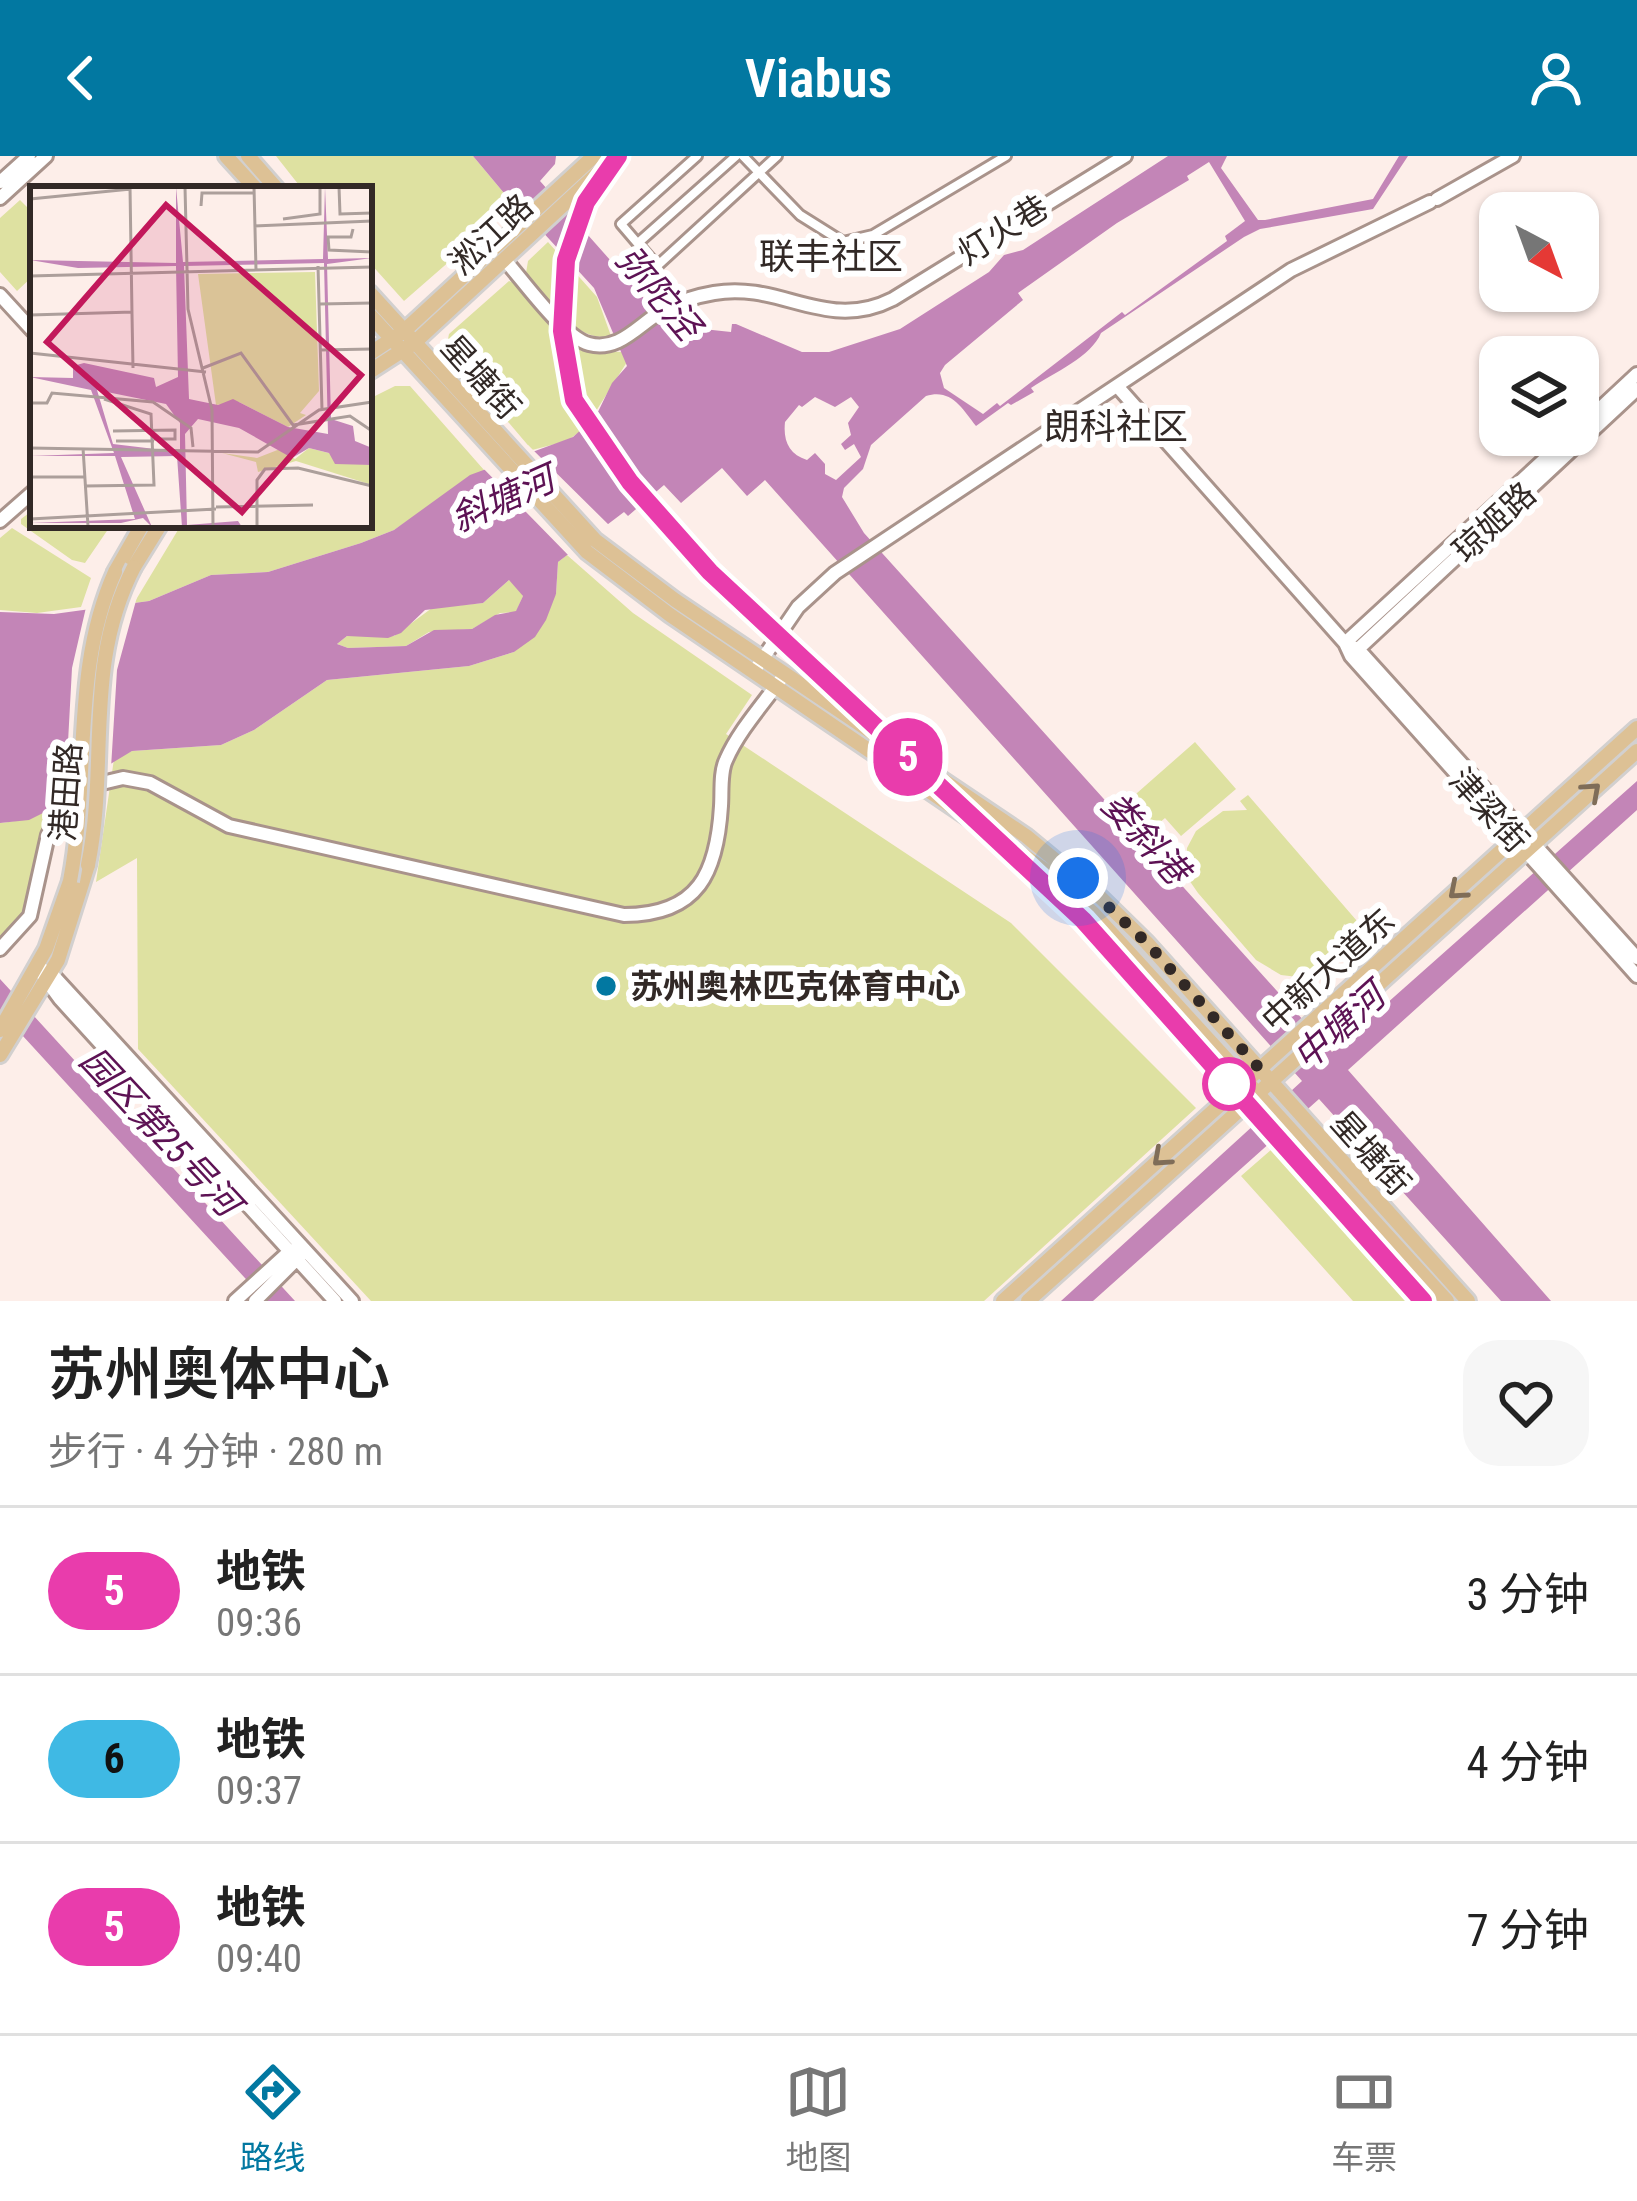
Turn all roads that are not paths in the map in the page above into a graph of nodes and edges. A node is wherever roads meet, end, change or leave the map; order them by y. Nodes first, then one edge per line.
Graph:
1 (29, 156) edge
2 (46, 156) edge
3 (226, 156) edge
4 (248, 156) edge
5 (594, 156) edge
6 (616, 156) edge
7 (698, 156) edge
8 (739, 156) edge
9 (777, 156) edge
10 (1006, 156) edge
11 (1125, 156) edge
12 (1513, 156) edge
13 (760, 172) junction
14 (0, 182) edge
15 (253, 186) edge
16 (274, 186) edge
17 (0, 198) edge
18 (558, 199) junction
19 (532, 222) junction
20 (638, 243) junction
21 (504, 259) junction
22 (0, 295) edge
23 (372, 296) edge
24 (372, 316) edge
25 (30, 329) edge
26 (403, 341) junction
27 (372, 353) edge
28 (372, 369) edge
29 (1637, 374) edge
30 (1118, 386) junction
31 (1637, 389) edge
32 (1599, 409) edge
33 (1549, 456) edge
34 (30, 495) edge
35 (0, 521) edge
36 (140, 528) edge
37 (158, 528) edge
38 (1351, 649) junction
39 (758, 666) junction
40 (779, 681) junction
41 (1637, 728) edge
42 (1637, 751) edge
43 (1526, 842) junction
44 (1562, 882) junction
45 (0, 950) edge
46 (1637, 958) edge
47 (45, 974) junction
48 (1637, 976) edge
49 (8, 1027) edge
50 (0, 1055) edge
51 (1254, 1074) junction
52 (1266, 1087) junction
53 (1297, 1123) junction
54 (297, 1254) junction
55 (255, 1295) edge
56 (235, 1301) edge
57 (335, 1301) edge
58 (352, 1301) edge
59 (1003, 1301) edge
60 (1028, 1301) edge
61 (1447, 1301) edge
62 (1468, 1301) edge

1 - 14 street
2 - 17 street
3 - 15 main road
4 - 16 main road
5 - 18 main road, 淞江路
6 - 18 main road, 淞江路
7 - 20 street
8 - 13 street
8 - 20 street
9 - 13 street
10 - 13 street
11 - 21 street, 灯火巷
12 - 30 street
13 - 20 street
18 - 19 main road, 淞江路
19 - 21 main road, 淞江路
19 - 26 main road, 淞江路
21 - 26 main road, 淞江路
22 - 25 street
23 - 26 main road, 星塘街
24 - 26 main road, 星塘街
26 - 27 main road
26 - 28 main road
26 - 39 main road, 星塘街
29 - 32 street
30 - 38 street, 津梁街
30 - 39 street
31 - 38 street, 琼姬路
33 - 38 street, 琼姬路
34 - 35 street
36 - 47 main road, 港田路, bridge
37 - 47 main road, 港田路, bridge
38 - 43 street, 津梁街
39 - 40 main road, 星塘街
40 - 45 street
40 - 51 main road, 星塘街
41 - 43 main road, 中新大道东
43 -> 42 main road, 中新大道东
43 - 44 street, 津梁街
43 -> 51 main road, 中新大道东
43 - 52 main road, 中新大道东
44 - 46 street, 津梁街
44 - 48 street, 津梁街
47 - 49 main road, 港田路
47 - 54 street
49 - 50 main road, 港田路
51 - 52 main road, 星塘街
51 -> 59 main road, 中新大道东
52 - 53 main road, 星塘街
52 - 60 main road, 中新大道东
53 - 61 main road, 星塘街
53 - 62 main road, 星塘街
54 - 55 street
54 - 57 street
54 - 58 street
55 - 56 street

